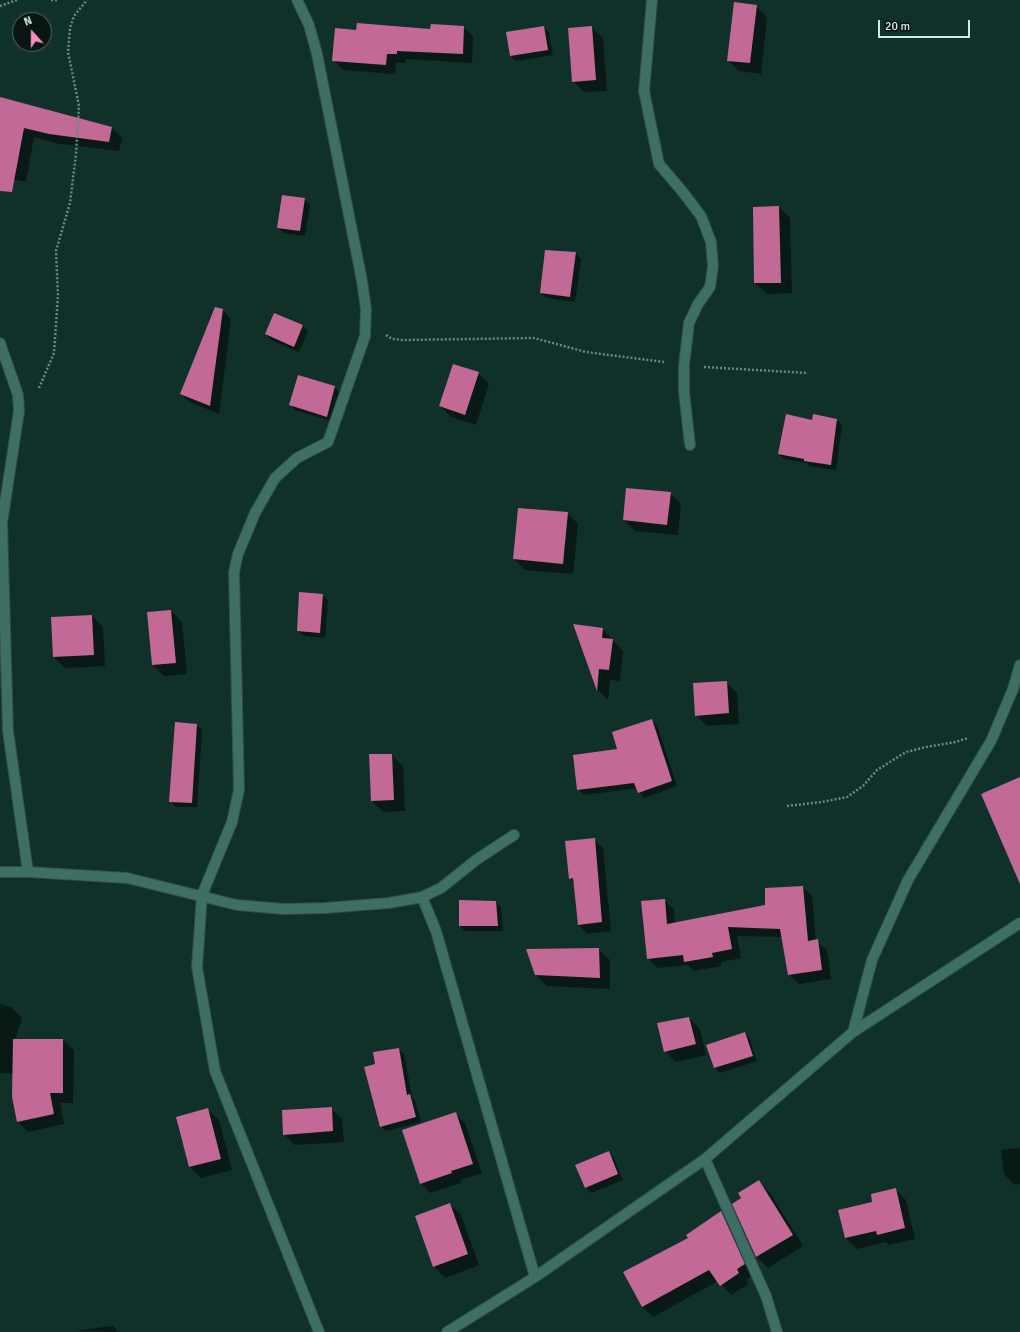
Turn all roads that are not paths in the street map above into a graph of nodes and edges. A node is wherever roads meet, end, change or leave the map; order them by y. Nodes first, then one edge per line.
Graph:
1 (297, 0) edge
2 (652, 0) edge
3 (0, 343) edge
4 (690, 445) dead end
5 (1, 523) edge
6 (1020, 665) edge
7 (514, 835) dead end
8 (0, 872) edge
9 (28, 872) junction
10 (202, 896) junction
11 (422, 898) junction
12 (1020, 923) edge
13 (853, 1032) junction
14 (705, 1159) junction
15 (534, 1277) junction
16 (319, 1332) edge
17 (447, 1332) edge
18 (777, 1332) edge

1 - 10 street
2 - 4 street
3 - 5 street
5 - 9 street
6 - 13 street
7 - 11 street
8 - 9 street
9 - 10 street
10 - 11 street
10 - 16 street
11 - 15 street
12 - 13 street
13 - 14 street
14 - 15 street
14 - 18 street
15 - 17 street

